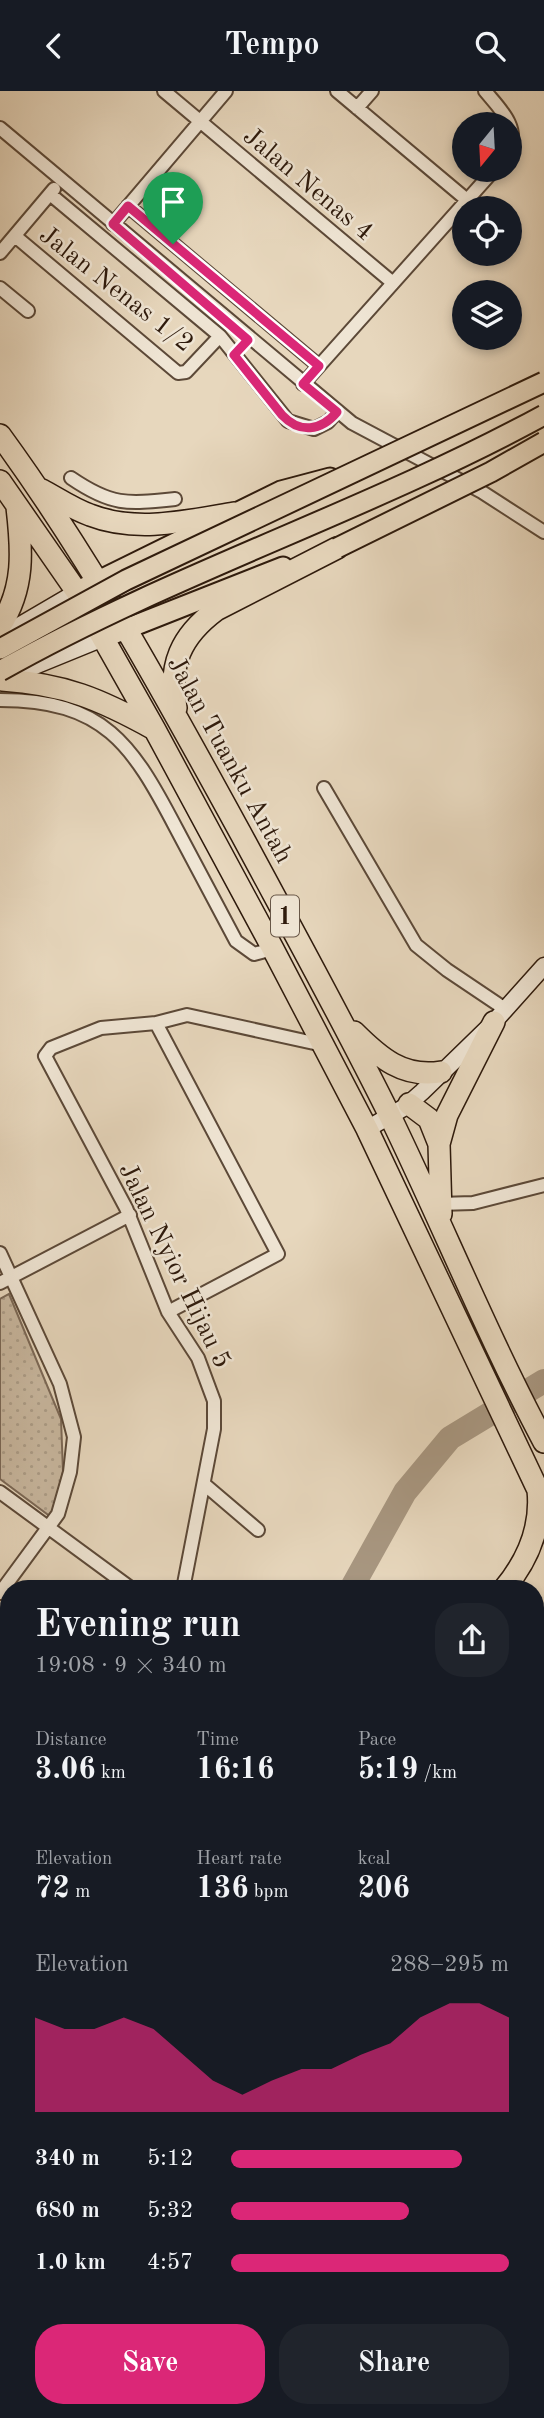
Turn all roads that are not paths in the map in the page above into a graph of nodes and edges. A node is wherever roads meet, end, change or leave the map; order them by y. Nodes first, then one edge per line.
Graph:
1 (164, 91) edge
2 (226, 91) edge
3 (337, 91) edge
4 (372, 91) edge
5 (485, 91) edge
6 (357, 109) junction
7 (501, 112) edge
8 (200, 121) junction
9 (0, 128) edge
10 (61, 181) junction
11 (483, 182) edge
12 (50, 194) junction
13 (462, 196) edge
14 (471, 196) edge
15 (128, 206) junction
16 (452, 217) edge
17 (113, 224) junction
18 (15, 236) junction
19 (0, 253) edge
20 (393, 283) junction
21 (0, 288) edge
22 (28, 311) dead end
23 (220, 336) junction
24 (248, 340) junction
25 (234, 355) junction
26 (319, 366) junction
27 (544, 382) edge
28 (303, 384) junction
29 (337, 412) junction
30 (544, 415) edge
31 (0, 435) edge
32 (544, 442) edge
33 (359, 470) junction
34 (71, 478) dead end
35 (0, 481) edge
36 (40, 489) junction
37 (175, 499) dead end
38 (16, 503) junction
39 (234, 513) junction
40 (544, 532) edge
41 (163, 548) junction
42 (337, 548) junction
43 (99, 579) junction
44 (77, 592) junction
45 (198, 598) junction
46 (32, 618) junction
47 (0, 626) edge
48 (127, 628) junction
49 (0, 636) edge
50 (103, 638) junction
51 (0, 649) edge
52 (66, 653) junction
53 (0, 683) edge
54 (178, 717) junction
55 (155, 730) junction
56 (324, 788) dead end
57 (273, 949) junction
58 (544, 966) edge
59 (500, 1016) junction
60 (342, 1021) junction
61 (156, 1023) junction
62 (323, 1045) junction
63 (441, 1072) junction
64 (409, 1104) junction
65 (390, 1116) junction
66 (367, 1129) junction
67 (439, 1144) junction
68 (544, 1185) edge
69 (439, 1204) junction
70 (130, 1215) junction
71 (443, 1233) junction
72 (0, 1254) edge
73 (6, 1280) edge
74 (168, 1312) junction
75 (544, 1442) edge
76 (204, 1484) junction
77 (0, 1492) edge
78 (49, 1528) junction
79 (258, 1530) dead end
80 (544, 1555) edge
81 (523, 1566) junction
82 (10, 1580) edge
83 (120, 1580) edge
84 (185, 1580) edge
85 (511, 1580) edge

1 - 8 street, Jalan Nenas 4
2 - 8 street
3 - 6 street
4 - 6 street
5 - 7 street
6 - 13 street
8 - 15 street
8 - 20 street, Jalan Nenas 4
9 - 10 street
10 - 12 street
10 - 17 street
11 - 14 street
12 - 18 street
12 - 23 street
15 - 17 street
15 - 26 street
16 - 20 street
17 - 24 street
18 - 19 street
18 - 23 street, Jalan Nenas 1/2
20 - 26 street
21 - 22 street
23 - 25 street
24 - 25 street
24 - 28 street
25 - 29 street
26 - 28 street
27 - 33 main road, bridge
28 - 29 street
29 - 40 street
30 - 53 main road, bridge
31 - 36 highway, 1
32 - 42 main road, bridge
33 - 39 main road, bridge
33 - 51 main road, bridge
34 - 37 street
35 - 38 highway, 1
36 - 39 highway
36 - 43 highway, 1
38 - 44 highway, 1
38 - 47 highway
39 - 41 main road
41 - 43 main road
41 - 45 main road
42 - 45 main road
42 - 54 highway
43 - 44 main road
43 - 48 highway, Jalan Tuanku Antah / 1
44 - 46 main road
44 - 50 highway, Jalan Tuanku Antah / 1
45 - 48 main road
46 - 49 main road
46 - 52 main road
48 - 50 main road
48 - 54 highway, Jalan Tuanku Antah / 1
50 - 52 main road
50 - 55 highway, Jalan Tuanku Antah / 1
52 - 53 main road
53 - 55 highway
53 - 57 street
54 - 60 highway, Jalan Tuanku Antah / 1
55 - 57 highway, Jalan Tuanku Antah / 1
56 - 59 street
57 - 62 highway, Jalan Tuanku Antah / 1
58 - 59 main road
59 - 63 main road
59 - 67 highway
60 - 63 highway
60 - 65 highway, Jalan Tuanku Antah / 1
61 - 62 street
61 - 70 street, Jalan Nyior Hijau 5
61 - 74 street
62 - 66 highway, Jalan Tuanku Antah / 1
63 - 64 main road
64 - 65 main road
64 - 67 highway
65 - 66 main road
65 - 71 highway, Jalan Tuanku Antah / 1
66 - 81 highway, Jalan Tuanku Antah / 1
67 - 69 highway
68 - 69 street
69 - 71 highway
70 - 73 street
70 - 74 street, Jalan Nyior Hijau 5
71 - 75 highway, Jalan Tuanku Antah / 1
72 - 73 street
73 - 78 street
74 - 76 street, Jalan Nyior Hijau 5
76 - 79 street
76 - 84 street, Jalan Nyior Hijau 5
77 - 78 street
78 - 82 street
78 - 83 street
80 - 81 highway, 1
81 - 85 highway, 1

